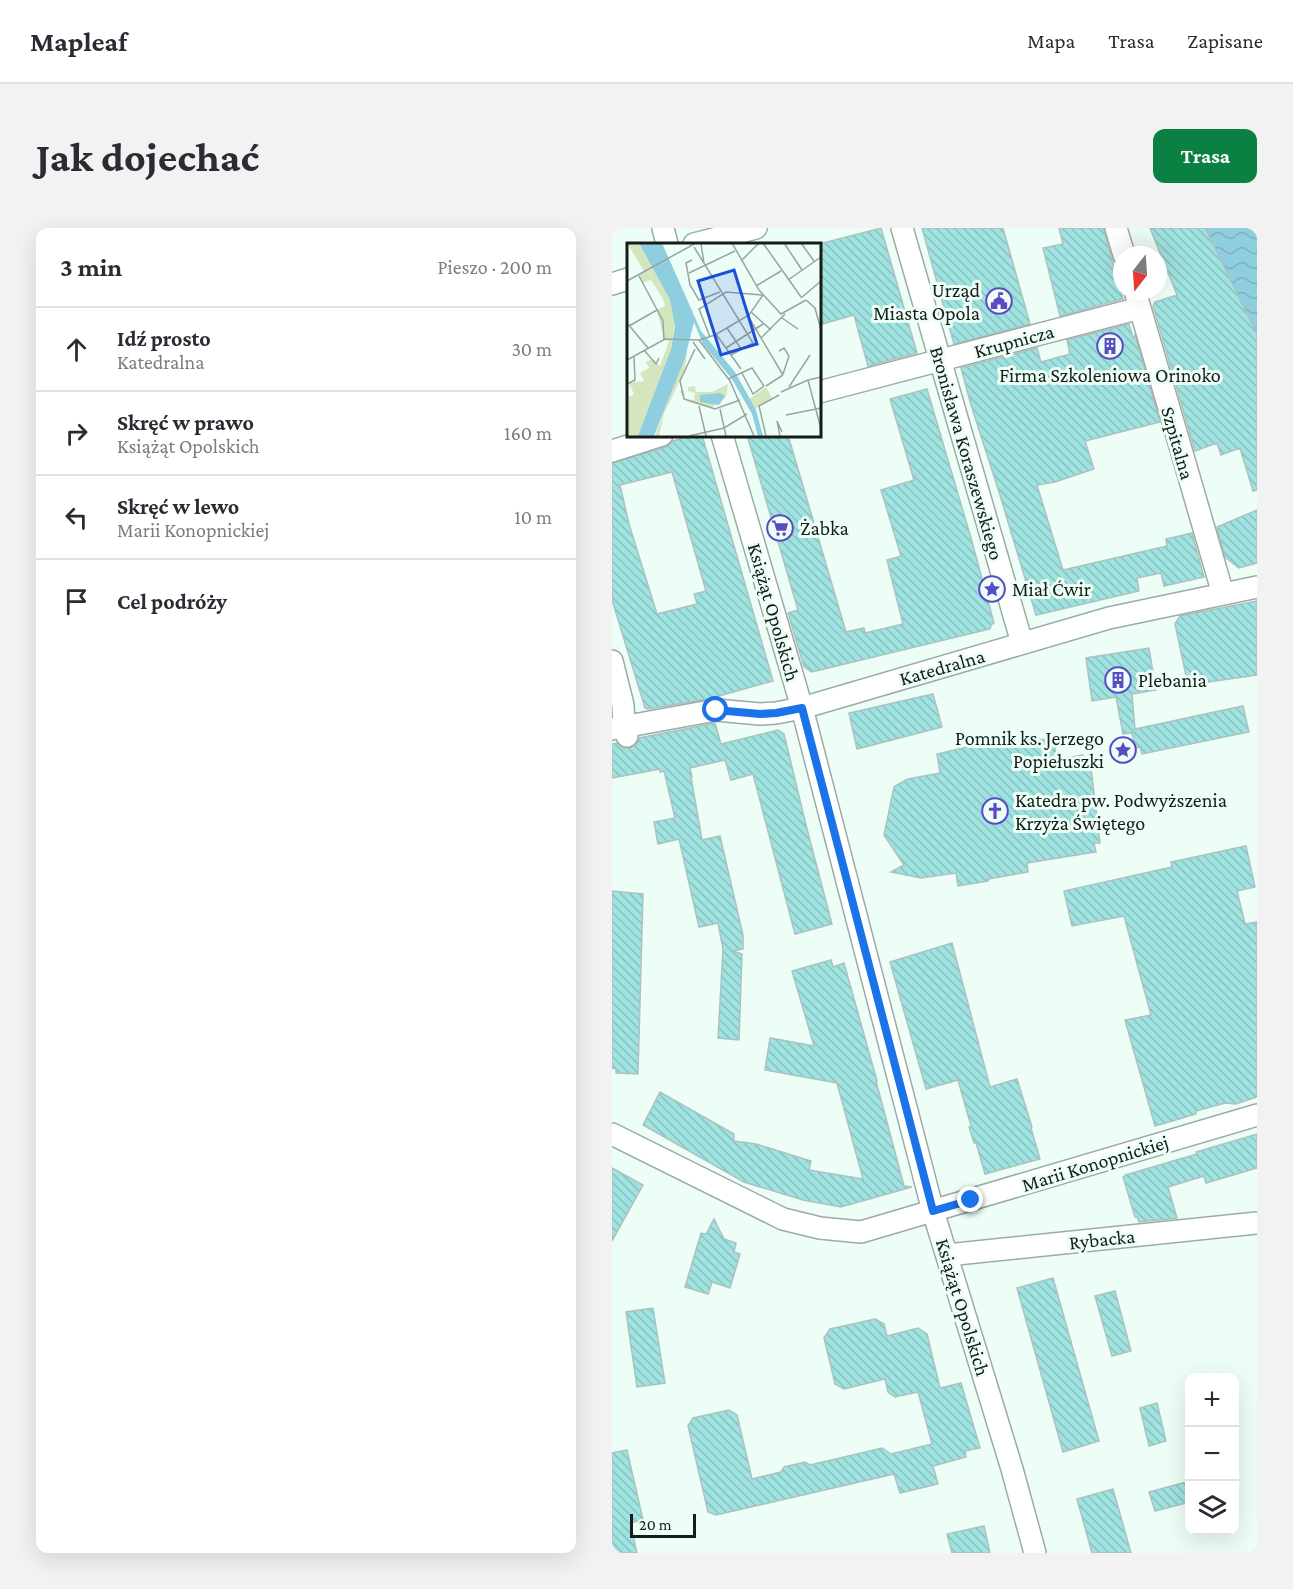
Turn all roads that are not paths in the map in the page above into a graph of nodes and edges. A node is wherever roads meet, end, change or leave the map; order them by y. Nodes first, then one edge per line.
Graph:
1 (663, 228) edge
2 (756, 228) edge
3 (902, 228) edge
4 (1116, 228) edge
5 (667, 243) edge
6 (698, 243) edge
7 (1121, 246) edge
8 (627, 279) edge
9 (612, 284) edge
10 (1137, 300) edge
11 (940, 361) junction
12 (820, 392) edge
13 (659, 436) edge
14 (722, 436) edge
15 (612, 451) edge
16 (1257, 588) edge
17 (1223, 594) junction
18 (1022, 644) junction
19 (612, 661) edge
20 (802, 708) junction
21 (619, 729) edge
22 (1257, 1115) edge
23 (612, 1134) edge
24 (933, 1211) junction
25 (1257, 1223) edge
26 (947, 1255) junction
27 (1035, 1553) edge

1 - 5 street
2 - 6 street
3 - 11 street, Bronisława Koraszewskiego
4 - 7 street
8 - 9 street
10 - 11 street, Krupnicza
10 - 17 street, Szpitalna
11 - 12 street, Krupnicza
11 - 18 street, Bronisława Koraszewskiego
13 - 15 street
14 - 20 street, Książąt Opolskich
16 - 17 street, Katedralna
17 - 18 street, Katedralna
18 - 20 street, Katedralna
19 - 21 street
20 - 21 street, Katedralna
20 - 24 street, Książąt Opolskich
22 - 24 street, Marii Konopnickiej
23 - 24 street, Marii Konopnickiej
24 - 26 street, Książąt Opolskich
25 - 26 street, Rybacka
26 - 27 street, Książąt Opolskich

